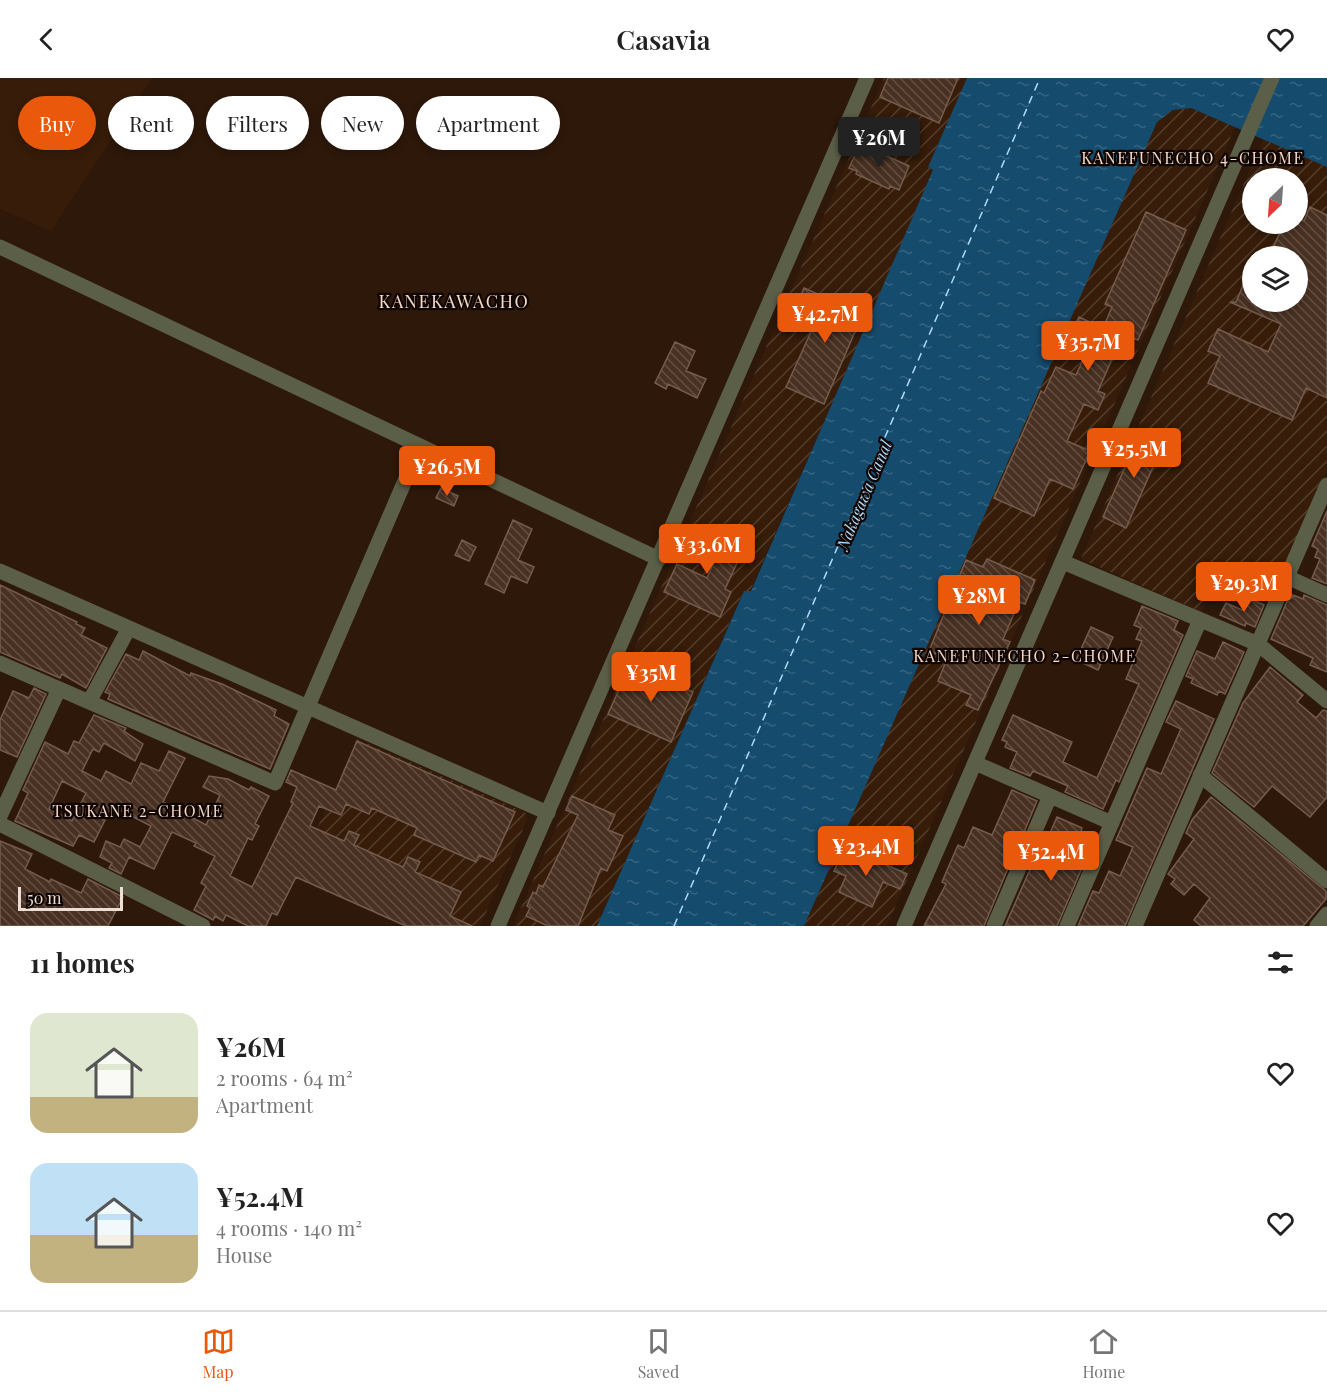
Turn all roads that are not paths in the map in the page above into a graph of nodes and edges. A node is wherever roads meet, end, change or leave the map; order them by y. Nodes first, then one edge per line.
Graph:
1 (867, 78) edge
2 (1272, 78) edge
3 (0, 247) edge
4 (419, 448) junction
5 (1326, 487) edge
6 (659, 559) junction
7 (1063, 562) junction
8 (0, 571) edge
9 (1287, 577) junction
10 (1327, 595) edge
11 (1200, 620) junction
12 (129, 628) junction
13 (1258, 644) junction
14 (0, 663) edge
15 (59, 689) junction
16 (1327, 701) edge
17 (89, 702) junction
18 (309, 708) junction
19 (975, 764) junction
20 (1200, 776) junction
21 (1050, 796) junction
22 (548, 813) junction
23 (0, 816) edge
24 (1112, 823) junction
25 (0, 824) edge
26 (1327, 880) edge
27 (1327, 914) edge
28 (203, 926) edge
29 (498, 926) edge
30 (904, 926) edge
31 (994, 926) edge
32 (1067, 926) edge
33 (1135, 926) edge
34 (1317, 926) edge

1 - 6 street
2 - 7 street
3 - 4 street
4 - 6 street
4 - 18 street
5 - 9 street
6 - 22 street
7 - 11 street
7 - 19 street
8 - 12 street
9 - 10 street
9 - 13 street
11 - 13 street
11 - 24 street
12 - 17 street
12 - 18 street
13 - 16 street
13 - 20 street
14 - 15 street
15 - 17 street
15 - 23 street
17 - 18 street
18 - 22 street
19 - 21 street
19 - 30 street
20 - 26 street
20 - 33 street
21 - 24 street
21 - 31 street
22 - 29 street
24 - 32 street
25 - 28 street
27 - 34 street

